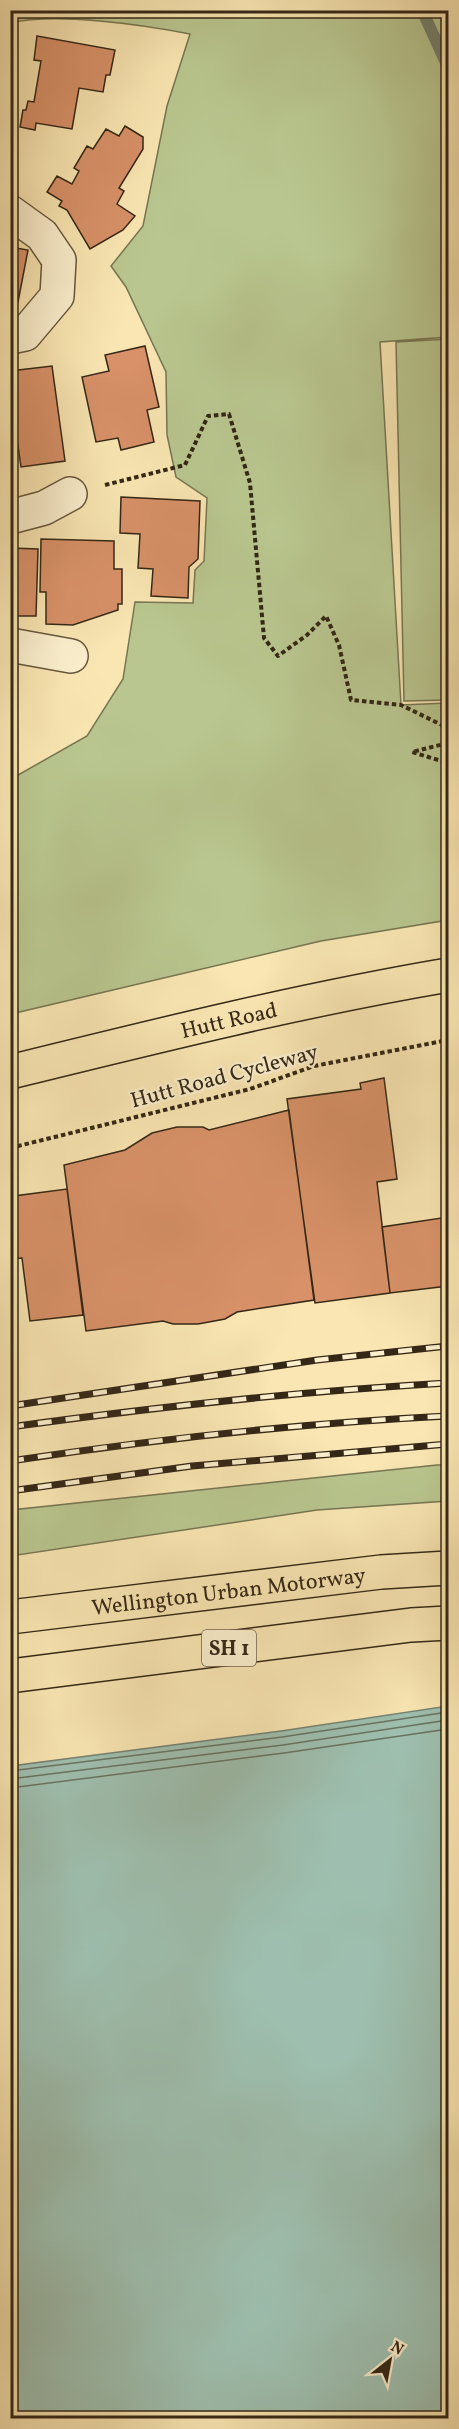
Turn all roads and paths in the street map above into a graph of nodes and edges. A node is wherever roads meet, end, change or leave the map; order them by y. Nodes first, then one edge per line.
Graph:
1 (10, 212) edge
2 (10, 338) edge
3 (69, 494) joint
4 (10, 517) edge
5 (10, 645) edge
6 (71, 656) dead end
7 (448, 728) edge
8 (448, 743) edge
9 (448, 763) edge
10 (448, 975) edge
11 (448, 1040) edge
12 (10, 1072) edge
13 (10, 1148) edge
14 (448, 1568) edge
15 (10, 1617) edge
16 (448, 1623) edge
17 (10, 1676) edge

1 - 2 street
3 - 4 street
3 - 7 path
5 - 6 street
8 - 9 path
10 - 12 main road, Hutt Road
11 - 13 path, Hutt Road Cycleway
14 - 15 main road, Wellington Urban Motorway
16 - 17 main road, SH 1

